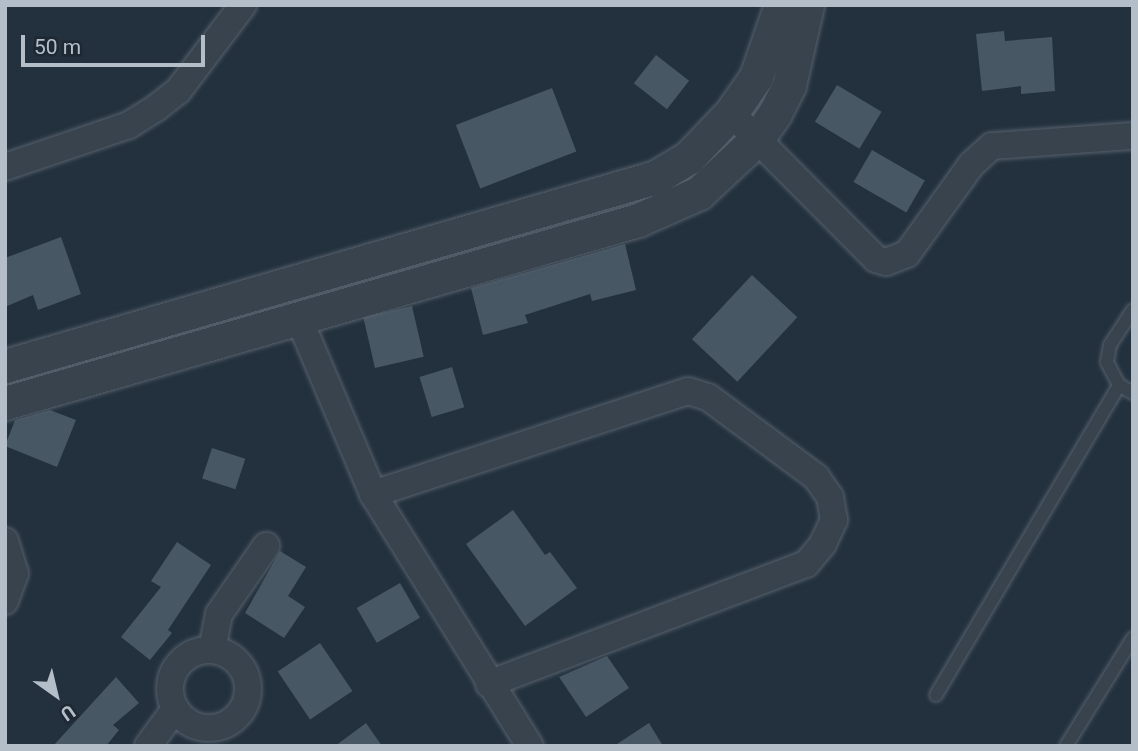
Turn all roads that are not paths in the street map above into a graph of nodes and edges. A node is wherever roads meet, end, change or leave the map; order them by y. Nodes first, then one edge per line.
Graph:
1 (243, 5) edge
2 (781, 5) edge
3 (807, 5) edge
4 (731, 113) junction
5 (1133, 136) edge
6 (757, 139) junction
7 (5, 167) edge
8 (446, 238) junction
9 (456, 274) junction
10 (1133, 310) edge
11 (300, 321) junction
12 (5, 366) edge
13 (1119, 385) junction
14 (1133, 393) edge
15 (5, 403) edge
16 (373, 494) junction
17 (5, 541) edge
18 (266, 546) dead end
19 (5, 601) edge
20 (1133, 638) edge
21 (212, 650) junction
22 (489, 684) junction
23 (936, 695) dead end
24 (175, 709) junction
25 (214, 737) edge
26 (148, 746) edge
27 (530, 746) edge
28 (1066, 746) edge

1 - 7 street
2 - 4 street
3 - 6 street
4 - 6 street
4 - 8 street
5 - 6 street
6 - 9 street
8 - 9 street
8 - 12 street
9 - 11 street
10 - 13 lane
11 - 15 street
11 - 16 street
13 - 14 lane
13 - 23 lane
16 - 22 street
16 - 22 street
17 - 19 street
18 - 21 street
20 - 28 lane
21 - 24 street
21 - 25 street
22 - 27 street
24 - 25 street
24 - 26 street

